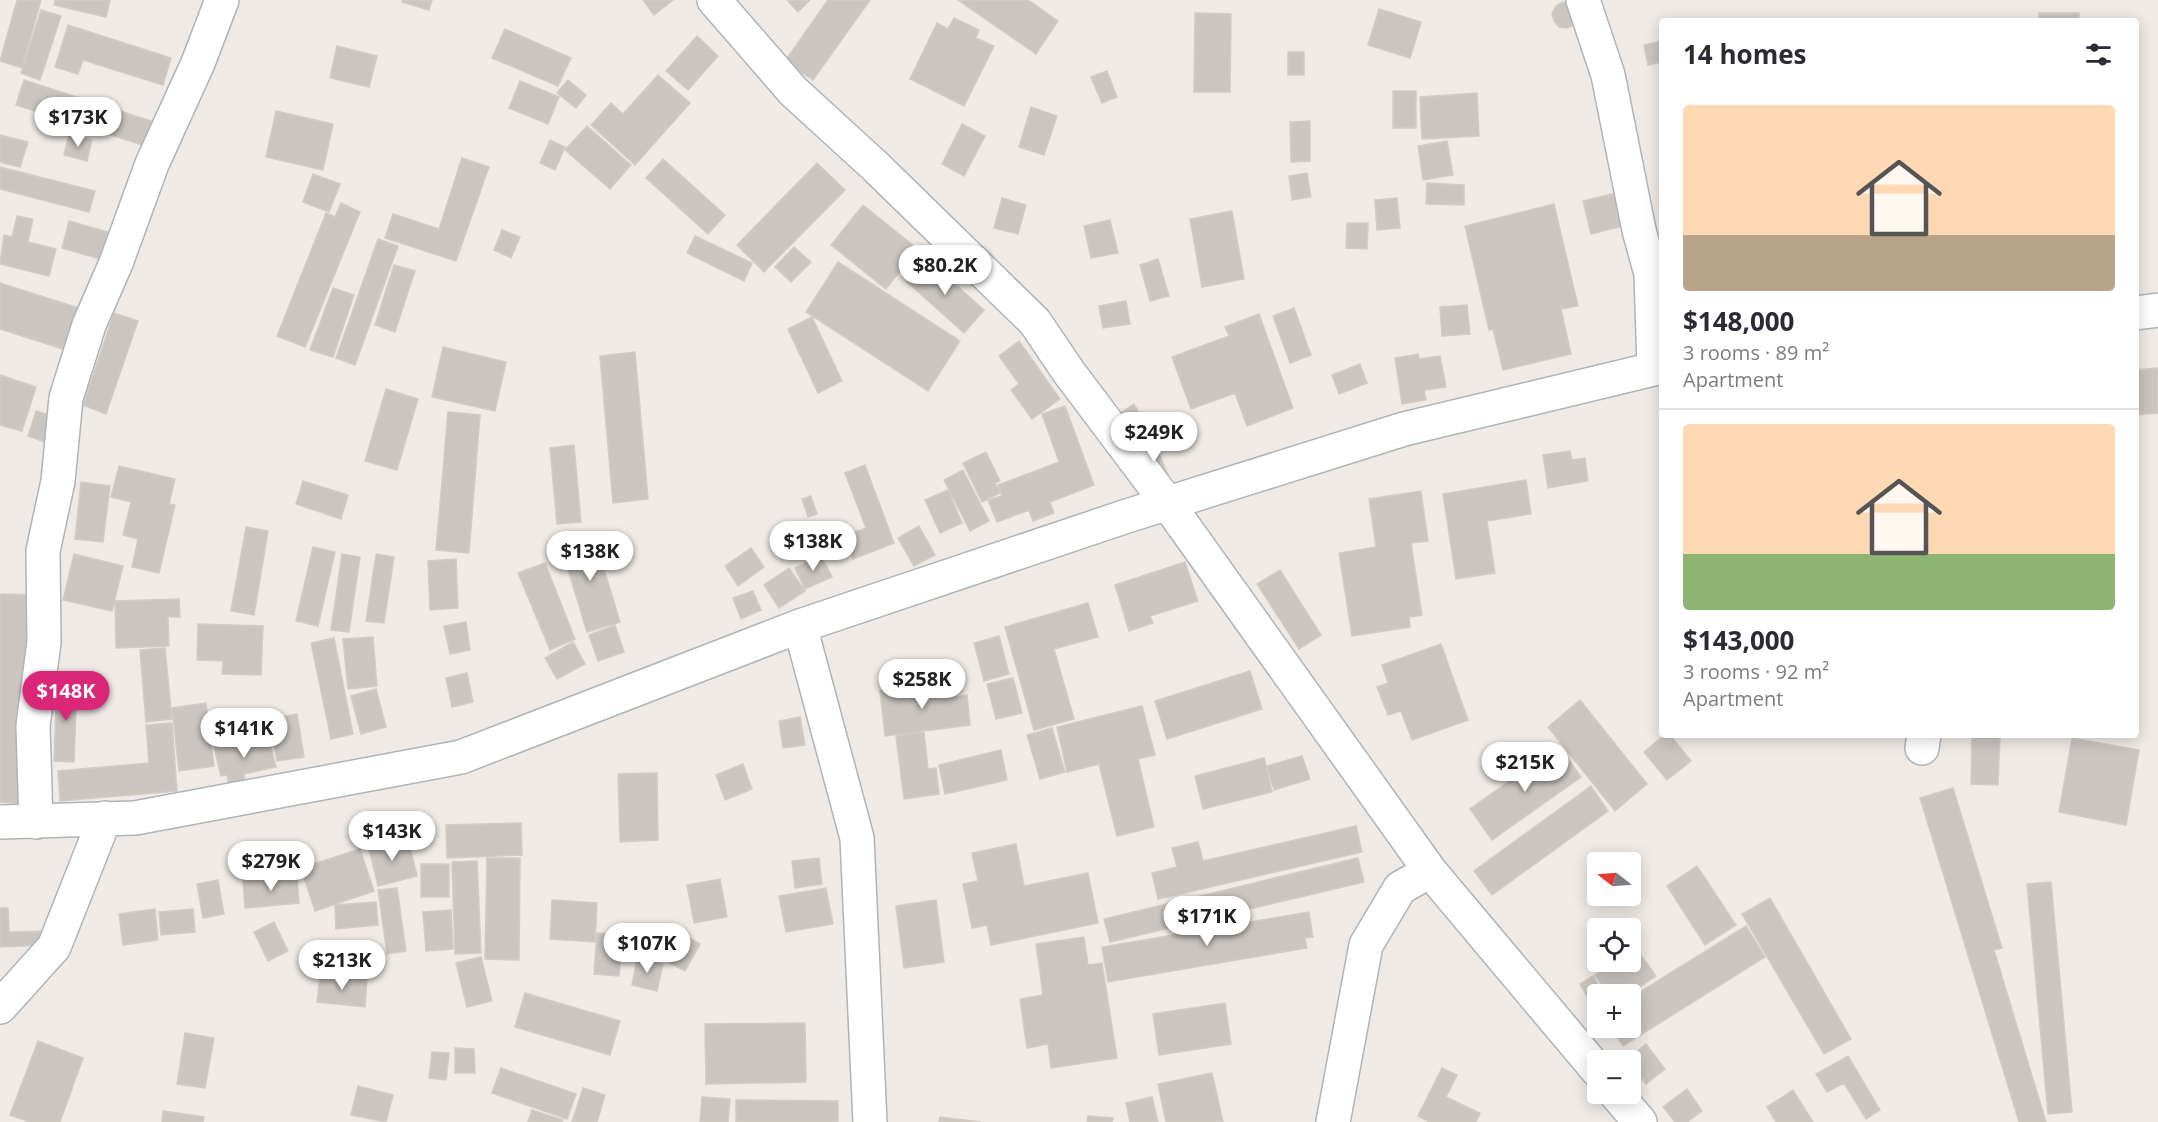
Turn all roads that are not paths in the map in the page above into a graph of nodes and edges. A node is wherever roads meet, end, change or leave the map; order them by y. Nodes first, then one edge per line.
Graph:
1 (222, 0) edge
2 (714, 0) edge
3 (1583, 0) edge
4 (2158, 310) edge
5 (2139, 313) edge
6 (1658, 368) edge
7 (1168, 504) junction
8 (800, 626) junction
9 (105, 818) junction
10 (0, 822) edge
11 (36, 822) junction
12 (1430, 871) junction
13 (0, 1007) edge
14 (1587, 1058) edge
15 (1625, 1104) edge
16 (870, 1122) edge
17 (1333, 1122) edge
18 (1640, 1122) edge

1 - 11 street
2 - 7 street
3 - 6 street
4 - 5 street
6 - 7 street
7 - 8 street
7 - 12 street
8 - 9 street
8 - 16 street
9 - 11 street
9 - 13 street
10 - 11 street
12 - 14 street
12 - 17 street
15 - 18 street

